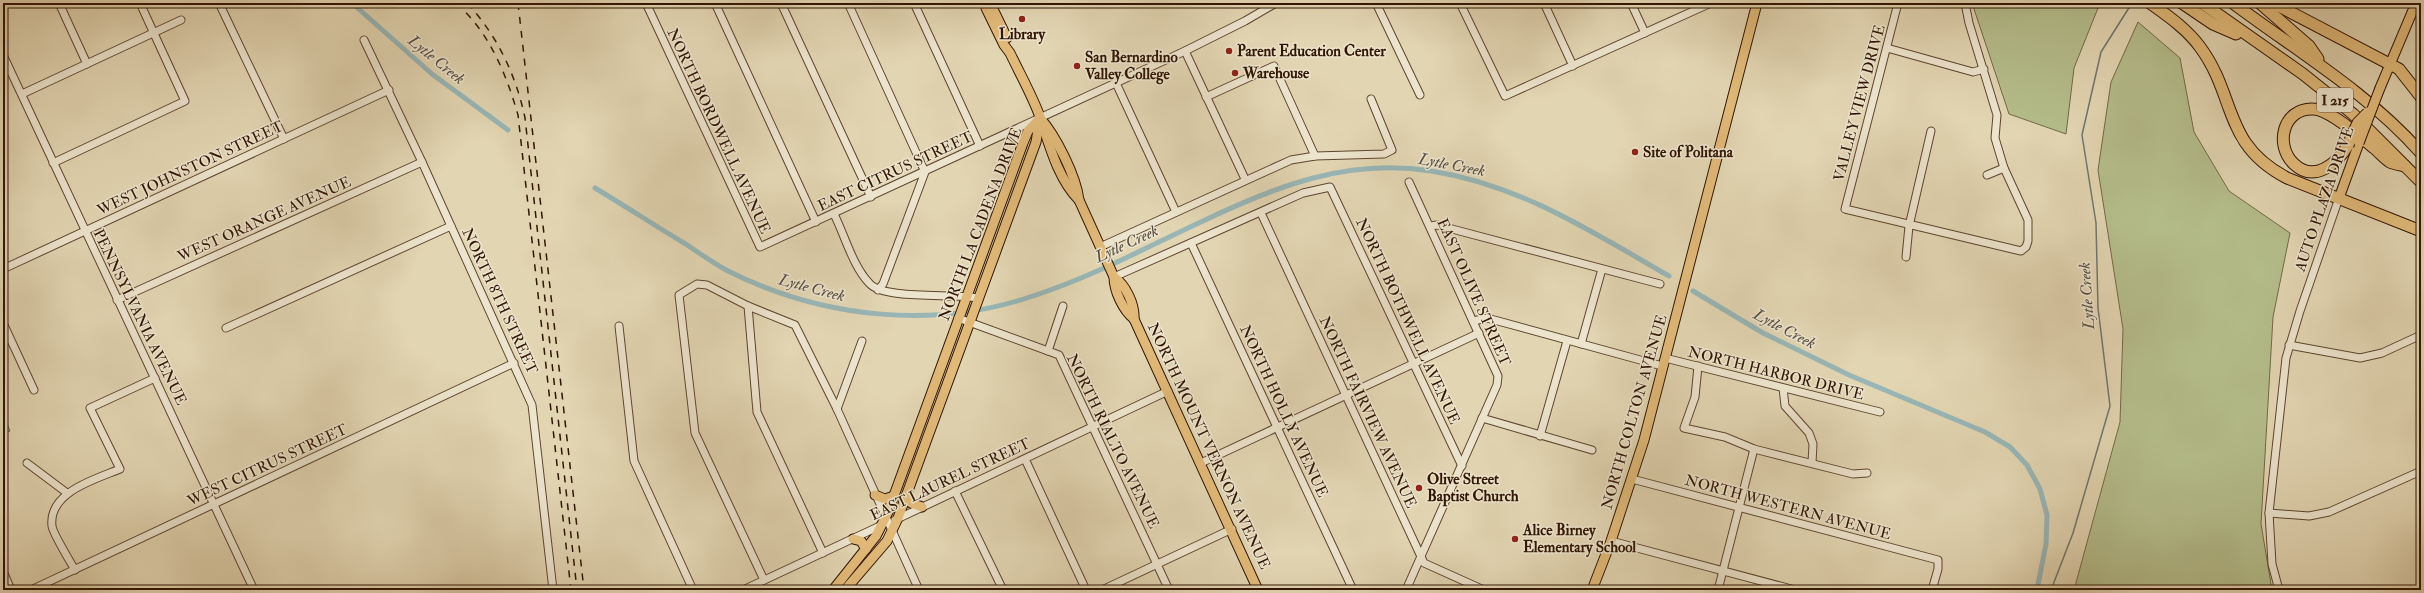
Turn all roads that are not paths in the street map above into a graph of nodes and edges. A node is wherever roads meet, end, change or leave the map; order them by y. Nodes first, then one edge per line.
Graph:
1 (59, 3) edge
2 (140, 3) edge
3 (219, 3) edge
4 (646, 3) edge
5 (715, 3) edge
6 (781, 3) edge
7 (848, 3) edge
8 (914, 3) edge
9 (986, 3) edge
10 (990, 3) edge
11 (1276, 3) edge
12 (1376, 3) edge
13 (1460, 3) edge
14 (1544, 3) edge
15 (1631, 3) edge
16 (1711, 3) edge
17 (1756, 3) edge
18 (1898, 3) edge
19 (1965, 3) edge
20 (2182, 3) edge
21 (2202, 3) edge
22 (2233, 3) edge
23 (2260, 3) edge
24 (2273, 3) edge
25 (2416, 3) edge
26 (2152, 4) edge
27 (181, 20) dead end
28 (154, 32) junction
29 (1645, 33) junction
30 (364, 40) dead end
31 (2257, 43) junction
32 (1887, 48) junction
33 (1185, 51) junction
34 (1010, 53) junction
35 (3, 55) edge
36 (87, 64) junction
37 (2390, 65) junction
38 (1573, 66) junction
39 (2322, 66) junction
40 (6, 68) edge
41 (1984, 69) junction
42 (1116, 83) junction
43 (389, 90) junction
44 (22, 94) junction
45 (1420, 95) dead end
46 (1206, 97) junction
47 (2421, 98) edge
48 (1371, 99) dead end
49 (2368, 113) joint
50 (1040, 118) junction
51 (1931, 131) dead end
52 (1010, 132) junction
53 (284, 139) junction
54 (1023, 143) junction
55 (980, 146) junction
56 (2352, 149) junction
57 (2421, 153) edge
58 (1315, 156) junction
59 (422, 162) junction
60 (53, 163) junction
61 (2406, 166) junction
62 (2004, 168) junction
63 (925, 172) junction
64 (1987, 175) dead end
65 (1245, 179) junction
66 (1409, 182) dead end
67 (2421, 182) edge
68 (1007, 185) junction
69 (1018, 189) junction
70 (871, 197) junction
71 (2339, 198) junction
72 (1176, 212) junction
73 (1261, 213) junction
74 (834, 214) junction
75 (816, 222) junction
76 (451, 226) junction
77 (1430, 226) junction
78 (1909, 226) junction
79 (84, 231) junction
80 (2421, 231) edge
81 (1191, 243) junction
82 (1100, 247) junction
83 (760, 248) joint
84 (1906, 257) dead end
85 (3, 269) edge
86 (1602, 269) junction
87 (1114, 277) junction
88 (1660, 284) dead end
89 (878, 290) junction
90 (966, 299) junction
91 (118, 300) junction
92 (977, 300) junction
93 (748, 306) junction
94 (1063, 306) dead end
95 (958, 318) junction
96 (970, 320) junction
97 (1473, 321) junction
98 (3, 323) edge
99 (619, 326) dead end
100 (226, 328) dead end
101 (1479, 333) junction
102 (2421, 335) edge
103 (862, 341) dead end
104 (1567, 341) junction
105 (1582, 344) junction
106 (2289, 345) junction
107 (1048, 351) junction
108 (1663, 362) junction
109 (514, 363) junction
110 (1414, 364) junction
111 (1698, 366) junction
112 (155, 378) junction
113 (1783, 388) junction
114 (34, 390) dead end
115 (1168, 391) junction
116 (1346, 396) junction
117 (837, 409) junction
118 (1880, 412) dead end
119 (1482, 418) junction
120 (1094, 427) junction
121 (1277, 427) junction
122 (916, 435) junction
123 (1540, 436) junction
124 (927, 438) junction
125 (1754, 449) junction
126 (1592, 450) dead end
127 (1025, 459) junction
128 (26, 463) dead end
129 (1201, 463) junction
130 (1812, 463) junction
131 (1462, 466) junction
132 (2421, 471) edge
133 (1867, 473) dead end
134 (1632, 479) junction
135 (955, 491) junction
136 (67, 493) junction
137 (875, 494) junction
138 (907, 495) junction
139 (894, 496) junction
140 (213, 505) junction
141 (922, 507) junction
142 (1740, 507) junction
143 (2269, 513) junction
144 (898, 518) junction
145 (887, 524) junction
146 (1232, 529) junction
147 (852, 539) junction
148 (1611, 542) junction
149 (866, 549) junction
150 (823, 553) junction
151 (1421, 557) junction
152 (1157, 564) junction
153 (75, 570) junction
154 (3, 571) edge
155 (1723, 571) junction
156 (764, 580) junction
157 (39, 588) edge
158 (1260, 588) edge
159 (12, 590) edge
160 (31, 590) edge
161 (254, 590) edge
162 (553, 590) edge
163 (693, 590) edge
164 (743, 590) edge
165 (833, 590) edge
166 (845, 590) edge
167 (919, 590) edge
168 (1002, 590) edge
169 (1086, 590) edge
170 (1102, 590) edge
171 (1169, 590) edge
172 (1353, 590) edge
173 (1406, 590) edge
174 (1484, 590) edge
175 (1592, 590) edge
176 (1718, 590) edge
177 (1795, 590) edge
178 (1932, 590) edge
179 (2279, 590) edge

1 - 36 street
2 - 28 street
3 - 53 street
4 - 83 street, NORTH BORDWELL AVENUE
5 - 75 street
6 - 70 street
7 - 63 street
8 - 55 street
9 - 34 main road, NORTH MOUNT VERNON AVENUE
10 - 34 main road, NORTH MOUNT VERNON AVENUE
11 - 33 street, EAST CITRUS STREET
12 - 45 street
13 - 38 street
14 - 38 street
15 - 29 street
16 - 29 street
17 - 108 main road, NORTH COLTON AVENUE
18 - 32 street, VALLEY VIEW DRIVE
19 - 41 street
20 - 31 highway
21 - 31 highway, I 215
22 - 39 highway, I 215
23 - 39 highway
24 - 37 highway
25 - 37 main road, AUTO PLAZA DRIVE
26 - 71 highway
27 - 28 street
28 - 36 street
28 - 60 street
29 - 38 street
30 - 43 street, NORTH 8TH STREET
31 - 61 highway, I 215
32 - 41 street
32 - 78 street, VALLEY VIEW DRIVE
33 - 42 street, EAST CITRUS STREET
33 - 46 street
34 - 50 main road, NORTH MOUNT VERNON AVENUE
35 - 40 street, PENNSYLVANIA AVENUE
36 - 44 street
37 - 47 highway
37 - 49 main road, AUTO PLAZA DRIVE, bridge
39 - 57 highway, I 215
40 - 44 street, PENNSYLVANIA AVENUE
41 - 62 street
42 - 50 street, EAST CITRUS STREET
42 - 72 street
43 - 53 street, WEST JOHNSTON STREET
43 - 59 street, NORTH 8TH STREET
44 - 60 street, PENNSYLVANIA AVENUE
46 - 58 street
46 - 65 street
48 - 58 street
49 - 56 highway, bridge
50 - 52 street, EAST CITRUS STREET
50 - 54 main road, NORTH LA CADENA DRIVE
50 - 69 main road, NORTH LA CADENA DRIVE
50 - 82 main road, NORTH MOUNT VERNON AVENUE
51 - 78 street
52 - 54 street
52 - 55 street, EAST CITRUS STREET
53 - 79 street, WEST JOHNSTON STREET
54 - 68 main road, NORTH LA CADENA DRIVE
55 - 63 street, EAST CITRUS STREET
56 - 61 highway
56 - 71 main road, AUTO PLAZA DRIVE
58 - 65 street
59 - 76 street, NORTH 8TH STREET
59 - 91 street, WEST ORANGE AVENUE
60 - 79 street, PENNSYLVANIA AVENUE
61 - 67 highway, I 215
62 - 64 street
62 - 78 street
63 - 70 street, EAST CITRUS STREET
63 - 89 street
65 - 72 street
66 - 77 street, EAST OLIVE STREET
68 - 69 main road
68 - 90 main road, NORTH LA CADENA DRIVE
69 - 92 main road, NORTH LA CADENA DRIVE
70 - 74 street, EAST CITRUS STREET
71 - 80 highway
71 - 106 street, AUTO PLAZA DRIVE
72 - 82 street
73 - 81 street
73 - 110 street, NORTH BOTHWELL AVENUE
73 - 116 street, NORTH FAIRVIEW AVENUE
74 - 75 street, EAST CITRUS STREET
74 - 89 street
75 - 83 street, EAST CITRUS STREET
76 - 100 street
76 - 109 street, NORTH 8TH STREET
77 - 86 street
77 - 97 street, EAST OLIVE STREET
78 - 84 street
79 - 85 street, WEST JOHNSTON STREET
79 - 91 street, PENNSYLVANIA AVENUE
81 - 87 street
81 - 121 street, NORTH HOLLY AVENUE
82 - 87 main road, NORTH MOUNT VERNON AVENUE
86 - 88 street
86 - 105 street
87 - 115 main road, NORTH MOUNT VERNON AVENUE
89 - 90 street
90 - 92 street
90 - 95 main road, NORTH LA CADENA DRIVE
91 - 112 street, PENNSYLVANIA AVENUE
92 - 96 main road, NORTH LA CADENA DRIVE
93 - 117 street
93 - 150 street
93 - 156 street
94 - 107 street
95 - 96 street, NORTH RIALTO AVENUE
95 - 122 main road, NORTH LA CADENA DRIVE
96 - 107 street, NORTH RIALTO AVENUE
96 - 124 main road, NORTH LA CADENA DRIVE
97 - 101 street, EAST OLIVE STREET
97 - 104 street, NORTH HARBOR DRIVE
98 - 114 street
99 - 163 street
101 - 110 street
101 - 119 street, EAST OLIVE STREET
102 - 106 street
103 - 117 street
104 - 105 street, NORTH HARBOR DRIVE
104 - 123 street
105 - 108 street, NORTH HARBOR DRIVE
106 - 143 street, AUTO PLAZA DRIVE
107 - 120 street, NORTH RIALTO AVENUE
108 - 111 street, NORTH HARBOR DRIVE
108 - 134 main road, NORTH COLTON AVENUE
109 - 140 street, WEST CITRUS STREET
109 - 162 street, NORTH 8TH STREET
110 - 116 street
110 - 131 street, NORTH BOTHWELL AVENUE
111 - 113 street, NORTH HARBOR DRIVE
111 - 125 street
112 - 136 street
112 - 140 street, PENNSYLVANIA AVENUE
113 - 118 street, NORTH HARBOR DRIVE
113 - 130 street
115 - 120 street, EAST LAUREL STREET
115 - 129 main road, NORTH MOUNT VERNON AVENUE
116 - 121 street
116 - 151 street, NORTH FAIRVIEW AVENUE
117 - 137 street
119 - 123 street
119 - 131 street, EAST OLIVE STREET
120 - 127 street, EAST LAUREL STREET
120 - 152 street, NORTH RIALTO AVENUE
121 - 129 street
121 - 172 street, NORTH HOLLY AVENUE
122 - 124 main road
122 - 139 main road, NORTH LA CADENA DRIVE
123 - 126 street
124 - 138 main road, NORTH LA CADENA DRIVE
125 - 130 street
125 - 142 street
127 - 135 street, EAST LAUREL STREET
127 - 169 street
128 - 136 street
129 - 146 main road, NORTH MOUNT VERNON AVENUE
130 - 133 street
131 - 151 street, EAST OLIVE STREET
132 - 143 street
134 - 142 street, NORTH WESTERN AVENUE
134 - 148 main road, NORTH COLTON AVENUE
135 - 141 street, EAST LAUREL STREET
135 - 168 street
136 - 153 street
137 - 139 main road
137 - 145 street
138 - 141 main road
138 - 144 main road, NORTH LA CADENA DRIVE
139 - 145 main road, NORTH LA CADENA DRIVE
140 - 153 street, WEST CITRUS STREET
140 - 161 street, PENNSYLVANIA AVENUE
141 - 144 street, EAST LAUREL STREET
142 - 155 street
142 - 178 street, NORTH WESTERN AVENUE
143 - 179 street, AUTO PLAZA DRIVE
144 - 145 main road, NORTH LA CADENA DRIVE
145 - 147 street, EAST LAUREL STREET
145 - 149 main road, NORTH LA CADENA DRIVE
145 - 166 main road, NORTH LA CADENA DRIVE
145 - 167 street
146 - 152 street
146 - 158 main road, NORTH MOUNT VERNON AVENUE
147 - 149 main road
147 - 150 street, EAST LAUREL STREET
148 - 155 street
148 - 175 main road, NORTH COLTON AVENUE
149 - 165 main road, NORTH LA CADENA DRIVE
150 - 156 street, EAST LAUREL STREET
151 - 173 street, EAST OLIVE STREET
151 - 174 street, NORTH FAIRVIEW AVENUE
152 - 170 street
152 - 171 street, NORTH RIALTO AVENUE
153 - 157 street, WEST CITRUS STREET
154 - 159 street
155 - 176 street
155 - 177 street
156 - 164 street, EAST LAUREL STREET
157 - 160 street, WEST CITRUS STREET

